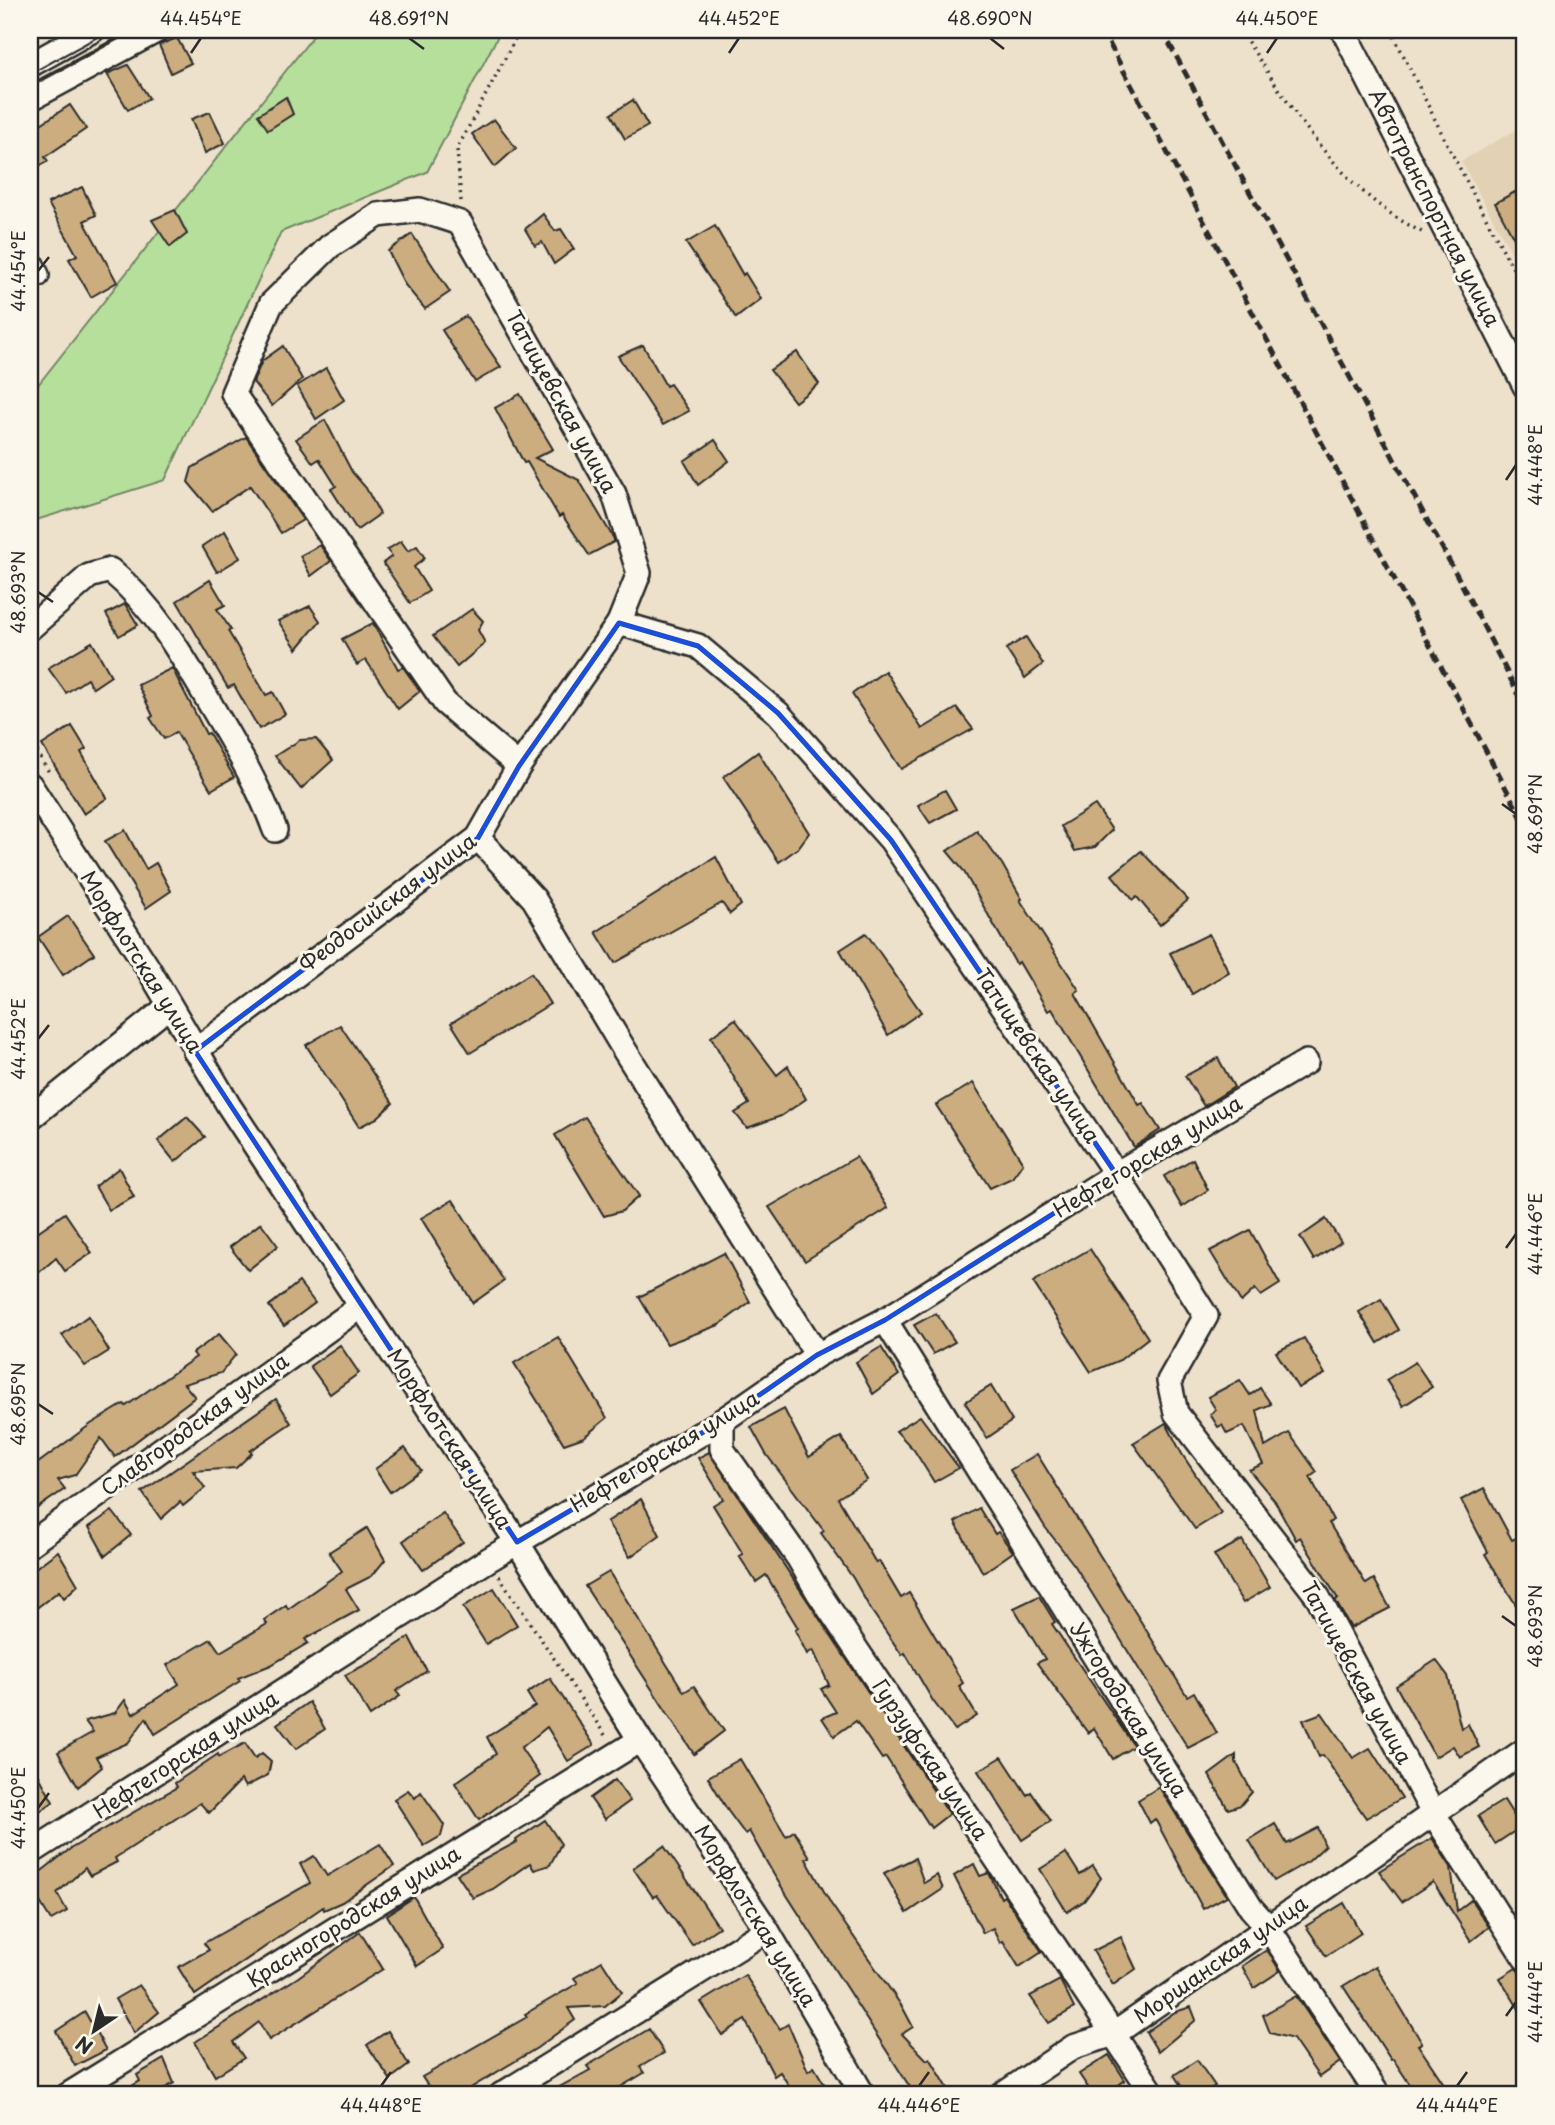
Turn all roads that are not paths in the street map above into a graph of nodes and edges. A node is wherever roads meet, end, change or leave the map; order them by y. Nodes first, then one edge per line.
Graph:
1 (93, 30) edge
2 (158, 30) edge
3 (1343, 30) edge
4 (30, 65) edge
5 (30, 99) edge
6 (1525, 386) edge
7 (619, 623) junction
8 (30, 628) edge
9 (519, 766) junction
10 (32, 796) edge
11 (275, 831) dead end
12 (478, 838) junction
13 (169, 1006) junction
14 (195, 1051) junction
15 (1306, 1062) dead end
16 (30, 1118) edge
17 (1116, 1174) junction
18 (361, 1306) junction
19 (885, 1320) junction
20 (817, 1355) junction
21 (722, 1421) junction
22 (517, 1542) junction
23 (30, 1544) edge
24 (640, 1740) junction
25 (1525, 1750) edge
26 (1433, 1812) junction
27 (30, 1853) edge
28 (1268, 1927) junction
29 (767, 1930) junction
30 (1525, 1958) edge
31 (1114, 2034) junction
32 (68, 2095) edge
33 (501, 2095) edge
34 (863, 2095) edge
35 (1002, 2095) edge
36 (1154, 2095) edge
37 (1378, 2095) edge

1 - 4 street
2 - 5 street
3 - 6 street, Автотранспортная улица
7 - 9 street, Феодосийская улица
7 - 9 street, Татищевская улица
7 - 17 street, Татищевская улица
8 - 11 street
9 - 12 street, Феодосийская улица
10 - 13 street, Морфлотская улица
12 - 14 street, Феодосийская улица
12 - 20 street
13 - 14 street, Морфлотская улица
13 - 16 street
14 - 18 street, Морфлотская улица
15 - 17 street, Нефтегорская улица
17 - 19 street, Нефтегорская улица
17 - 26 street, Татищевская улица
18 - 22 street, Морфлотская улица
18 - 23 street, Славгородская улица
19 - 20 street, Нефтегорская улица
19 - 28 street, Ужгородская улица
20 - 21 street, Нефтегорская улица
21 - 22 street, Нефтегорская улица
21 - 31 street, Гурзуфская улица
22 - 24 street, Морфлотская улица
22 - 27 street, Нефтегорская улица
24 - 29 street, Морфлотская улица
24 - 32 street, Красногородская улица
25 - 26 street, Моршанская улица
26 - 28 street, Моршанская улица
26 - 30 street, Татищевская улица
28 - 31 street, Моршанская улица
28 - 37 street, Ужгородская улица
29 - 33 street
29 - 34 street, Морфлотская улица
31 - 35 street, Моршанская улица
31 - 36 street, Гурзуфская улица

